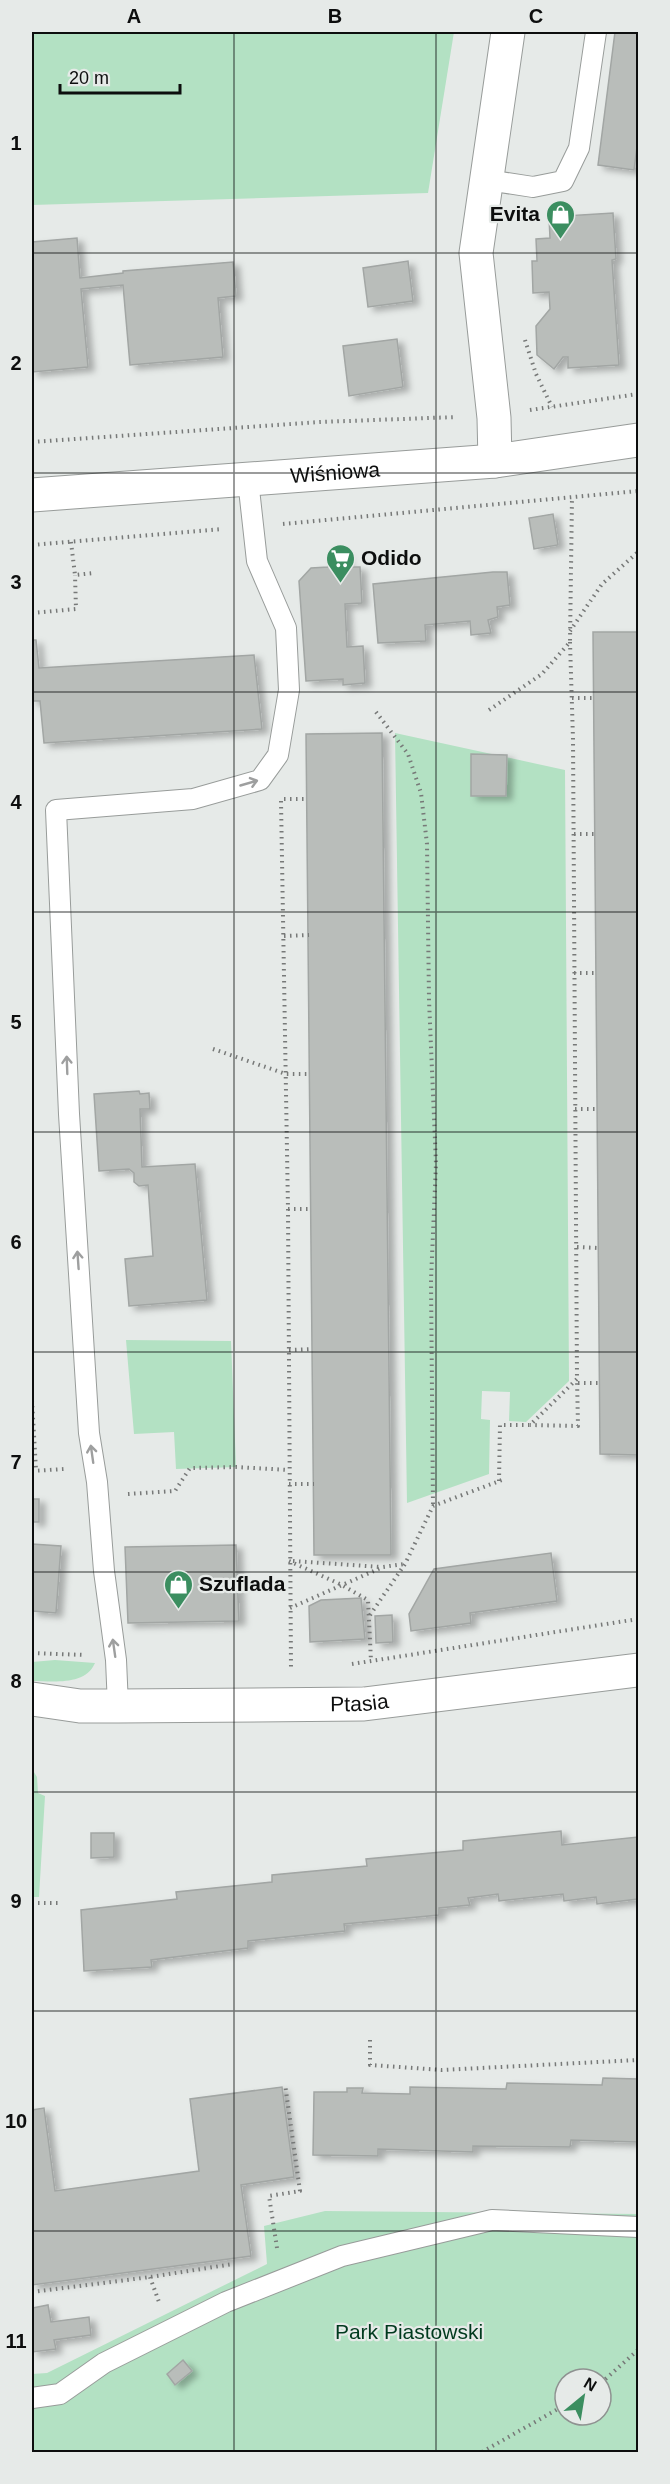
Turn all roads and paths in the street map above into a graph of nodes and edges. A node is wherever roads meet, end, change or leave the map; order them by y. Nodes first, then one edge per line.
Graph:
1 (508, 32) edge
2 (596, 32) edge
3 (487, 180) junction
4 (522, 331) dead end
5 (639, 394) edge
6 (552, 407) junction
7 (529, 410) dead end
8 (458, 417) dead end
9 (639, 440) edge
10 (32, 442) edge
11 (495, 461) junction
12 (248, 480) junction
13 (639, 491) edge
14 (32, 495) edge
15 (573, 497) junction
16 (253, 527) junction
17 (70, 542) junction
18 (32, 545) edge
19 (639, 552) edge
20 (93, 573) dead end
21 (75, 575) junction
22 (32, 613) edge
23 (570, 631) junction
24 (570, 642) junction
25 (572, 698) junction
26 (594, 698) dead end
27 (489, 710) dead end
28 (376, 711) dead end
29 (278, 755) junction
30 (281, 798) junction
31 (307, 799) dead end
32 (574, 834) junction
33 (595, 834) dead end
34 (309, 935) dead end
35 (284, 936) junction
36 (574, 973) junction
37 (596, 973) dead end
38 (213, 1049) dead end
39 (286, 1074) junction
40 (310, 1074) dead end
41 (575, 1109) junction
42 (597, 1109) dead end
43 (288, 1209) junction
44 (311, 1209) dead end
45 (577, 1247) junction
46 (598, 1248) dead end
47 (312, 1349) dead end
48 (289, 1350) junction
49 (577, 1381) junction
50 (599, 1383) dead end
51 (32, 1400) edge
52 (530, 1425) junction
53 (36, 1470) dead end
54 (289, 1470) junction
55 (289, 1484) junction
56 (314, 1484) dead end
57 (98, 1497) junction
58 (433, 1506) junction
59 (289, 1561) junction
60 (405, 1564) junction
61 (383, 1568) junction
62 (342, 1585) junction
63 (290, 1608) junction
64 (370, 1616) junction
65 (639, 1619) edge
66 (32, 1653) edge
67 (116, 1660) junction
68 (371, 1661) junction
69 (341, 1665) dead end
70 (281, 1670) dead end
71 (291, 1670) junction
72 (299, 1670) dead end
73 (639, 1670) edge
74 (32, 1699) edge
75 (80, 1706) junction
76 (118, 1706) junction
77 (32, 1715) edge
78 (60, 1903) dead end
79 (32, 1904) edge
80 (370, 2040) dead end
81 (639, 2060) edge
82 (285, 2084) dead end
83 (639, 2227) edge
84 (279, 2257) dead end
85 (244, 2262) dead end
86 (32, 2292) edge
87 (639, 2350) edge
88 (613, 2373) edge
89 (32, 2398) edge
90 (553, 2412) edge
91 (482, 2452) edge

1 - 3 street
2 - 3 lane
3 - 11 street
4 - 6 path
5 - 6 path
6 - 7 path
8 - 10 path
9 - 11 street, Wiśniowa
11 - 12 street, Wiśniowa
12 - 14 street, Wiśniowa
12 - 16 lane
13 - 15 path
15 - 16 path
15 - 23 path
16 - 17 path
16 - 29 lane
17 - 18 path
17 - 21 path
19 - 23 path
20 - 21 path
21 - 22 path
23 - 24 path
24 - 25 path
24 - 27 path
25 - 26 path
25 - 32 path
28 - 58 path
29 - 30 path
57 -> 29 lane
30 - 31 path
30 - 35 path
32 - 33 path
32 - 36 path
34 - 35 path
35 - 39 path
36 - 37 path
36 - 41 path
38 - 39 path
39 - 40 path
39 - 43 path
41 - 42 path
41 - 45 path
43 - 44 path
43 - 48 path
45 - 46 path
45 - 49 path
47 - 48 path
48 - 54 path
49 - 50 path
49 - 52 path
49 - 52 path
51 - 53 path
52 - 58 path
54 - 55 path
54 - 57 path
55 - 56 path
55 - 59 path
67 -> 57 lane
58 - 60 path
59 - 61 path
59 - 62 path
59 - 63 path
60 - 61 path
60 - 64 path
61 - 62 path
62 - 63 path
62 - 64 path
63 - 71 path
64 - 68 path
65 - 68 path
66 - 67 path
67 - 76 lane
68 - 69 path
70 - 71 path
71 - 72 path
73 - 76 street, Ptasia
74 - 75 street, Ptasia
75 - 76 street, Ptasia
75 - 77 street, Ptasia
78 - 79 path
80 - 81 path
82 - 84 path
83 - 89 lane
85 - 86 path
87 - 88 path
90 - 91 path

